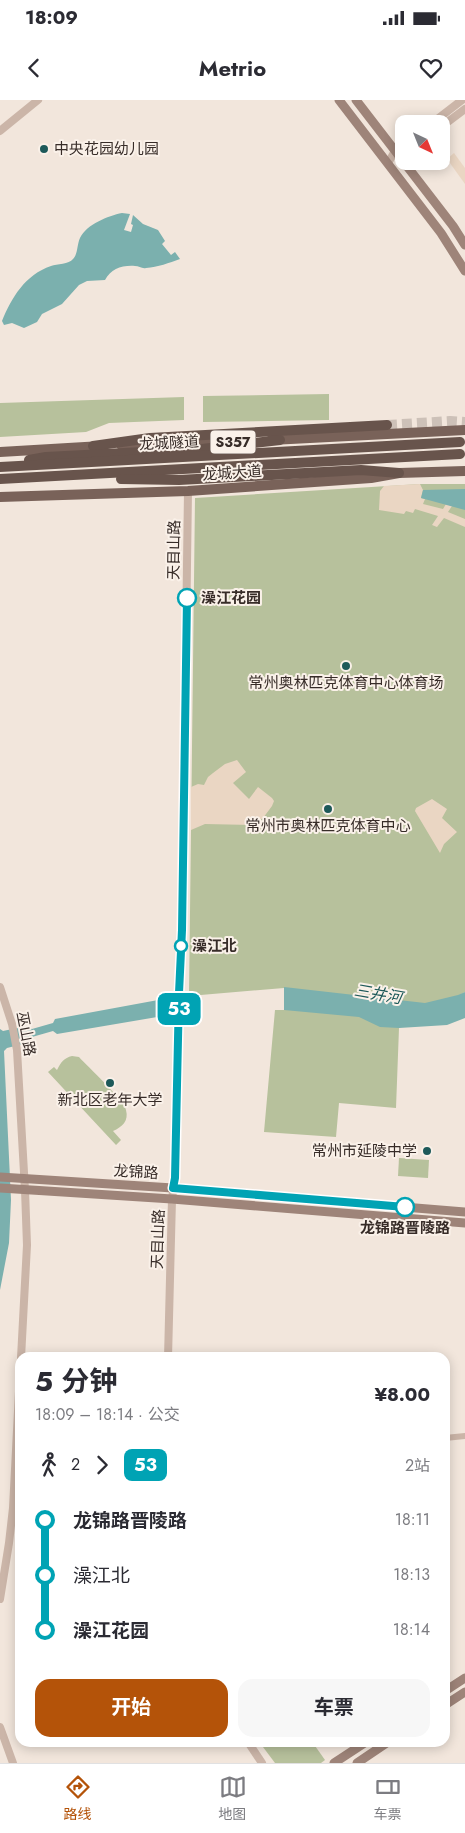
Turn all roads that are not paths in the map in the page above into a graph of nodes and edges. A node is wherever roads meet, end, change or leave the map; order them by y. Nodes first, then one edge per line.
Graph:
1 (38, 100) edge
2 (339, 100) edge
3 (356, 100) edge
4 (462, 100) edge
5 (465, 109) edge
6 (443, 115) edge
7 (450, 120) edge
8 (0, 131) edge
9 (395, 149) edge
10 (395, 158) edge
11 (388, 163) junction
12 (411, 170) edge
13 (465, 245) edge
14 (465, 271) edge
15 (387, 425) tunnel mouth
16 (465, 428) edge
17 (280, 440) junction
18 (460, 442) dead end
19 (93, 446) junction
20 (0, 452) edge
21 (460, 454) dead end
22 (0, 466) edge
23 (465, 470) edge
24 (399, 473) junction
25 (0, 479) edge
26 (188, 492) junction
27 (0, 497) edge
28 (0, 987) edge
29 (0, 1177) edge
30 (24, 1179) junction
31 (0, 1188) edge
32 (173, 1188) junction
33 (25, 1190) junction
34 (172, 1199) junction
35 (465, 1212) edge
36 (465, 1223) edge
37 (21, 1352) edge
38 (168, 1352) edge
39 (465, 1436) edge
40 (450, 1438) edge
41 (15, 1469) edge
42 (0, 1599) edge
43 (465, 1678) edge
44 (450, 1688) edge
45 (465, 1692) edge
46 (450, 1702) edge
47 (0, 1727) edge
48 (251, 1747) edge
49 (358, 1747) edge
50 (381, 1747) edge
51 (13, 1763) edge
52 (262, 1763) edge
53 (334, 1763) edge
54 (357, 1763) edge

1 - 8 street
2 - 11 main road
3 - 9 main road
4 - 6 street
5 - 7 street
10 - 11 street
11 - 14 main road
12 - 13 main road
15 - 19 highway
16 - 17 main road, 龙城大道 / S357
17 - 19 main road, 龙城大道 / S357
17 - 22 highway
18 - 22 highway, 龙城隧道
19 - 20 main road, 龙城大道 / S357
21 - 25 highway, 龙城隧道
23 - 24 main road, 龙城大道
24 - 25 highway
24 - 26 main road, 龙城大道
26 - 27 main road, 龙城大道
26 - 32 street, 天目山路
28 - 30 street, 巫山路
29 - 30 main road, 龙锦路
30 - 32 main road, 龙锦路
30 - 33 street, 巫山路
31 - 33 main road, 龙锦路
32 - 34 street, 天目山路
32 - 35 main road, 龙锦路
33 - 34 main road, 龙锦路
33 - 37 street, 巫山路
34 - 36 main road, 龙锦路
34 - 38 street, 天目山路
39 - 40 street
41 - 42 street
43 - 44 main road
45 - 46 main road
47 - 51 street
48 - 52 street
49 - 53 main road
50 - 54 main road

